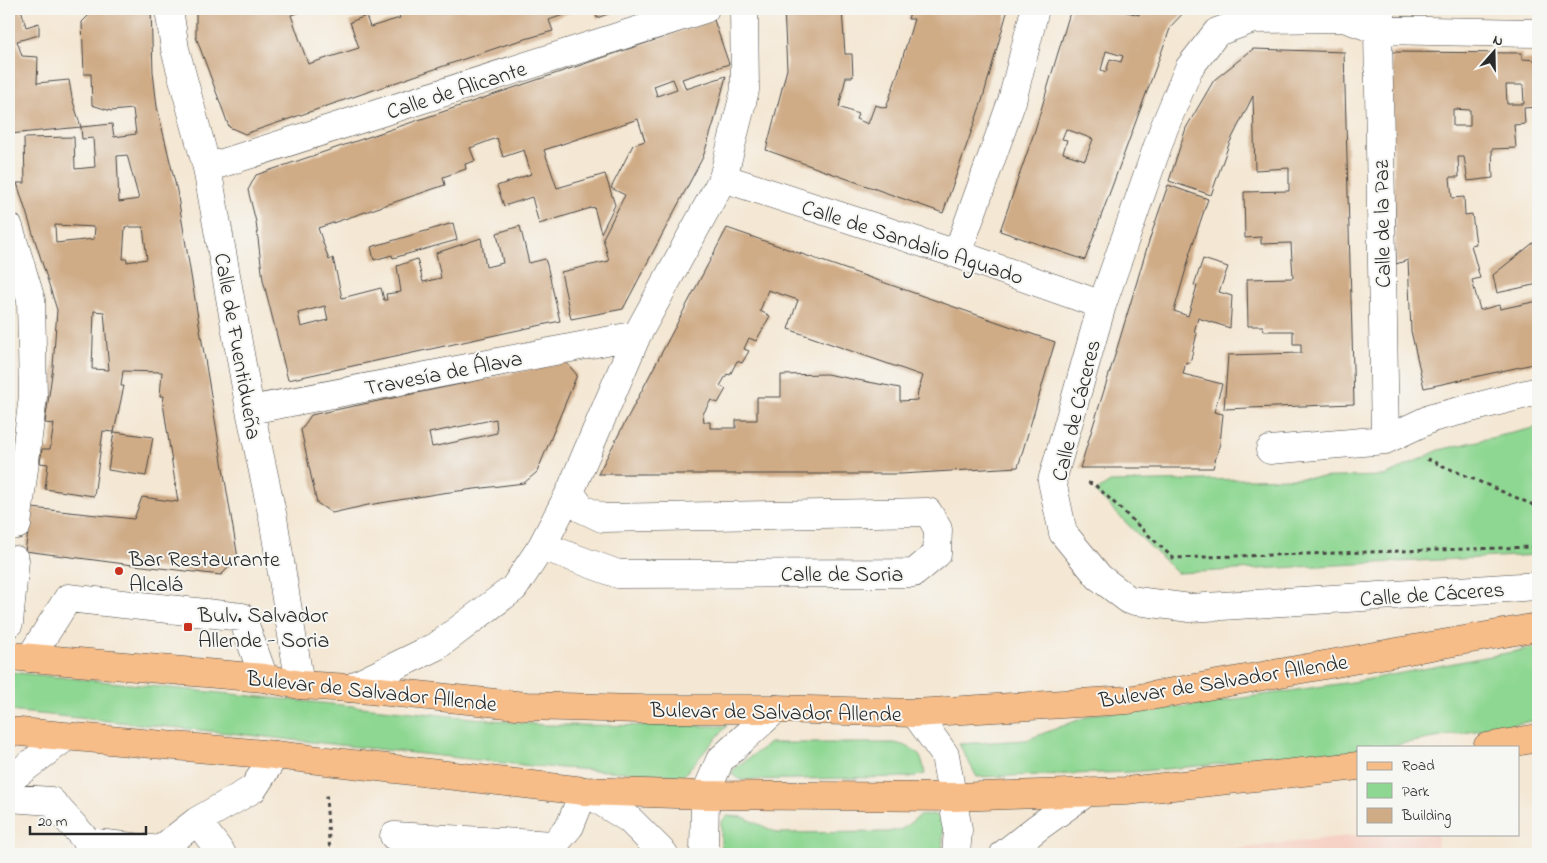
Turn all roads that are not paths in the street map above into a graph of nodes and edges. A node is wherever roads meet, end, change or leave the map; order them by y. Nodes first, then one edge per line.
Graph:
1 (169, 9) edge
2 (705, 9) edge
3 (744, 9) edge
4 (1035, 9) edge
5 (1380, 19) edge
6 (1538, 34) edge
7 (207, 168) junction
8 (723, 178) junction
9 (9, 227) edge
10 (957, 254) junction
11 (1102, 305) junction
12 (637, 334) junction
13 (1538, 391) edge
14 (250, 410) junction
15 (1385, 440) junction
16 (1270, 450) dead end
17 (570, 492) junction
18 (17, 524) dead end
19 (542, 546) junction
20 (15, 560) dead end
21 (1538, 586) edge
22 (9, 623) edge
23 (1538, 627) edge
24 (19, 657) edge
25 (264, 678) junction
26 (300, 685) junction
27 (350, 688) junction
28 (776, 709) junction
29 (915, 713) junction
30 (9, 731) edge
31 (66, 737) junction
32 (1538, 738) edge
33 (1493, 746) edge
34 (275, 755) junction
35 (1357, 766) edge
36 (9, 780) edge
37 (584, 791) junction
38 (1087, 792) junction
39 (704, 795) junction
40 (954, 797) junction
41 (9, 798) edge
42 (197, 821) junction
43 (394, 836) dead end
44 (222, 854) edge
45 (664, 854) edge
46 (704, 854) edge
47 (956, 854) edge
48 (1004, 854) edge

1 - 7 street, Calle de Fuentidueña
2 - 7 street, Calle de Alicante
3 - 8 street
4 - 10 street
5 - 6 street, Calle de Cáceres
5 - 11 street, Calle de Cáceres
5 - 15 street, Calle de la Paz
7 - 14 street, Calle de Fuentidueña
8 - 10 street, Calle de Sandalio Aguado
8 - 12 street
9 - 18 street
10 - 11 street, Calle de Sandalio Aguado
11 - 21 street, Calle de Cáceres
12 - 14 street, Travesía de Álava
12 - 17 street
13 - 15 street
14 - 26 street, Calle de Fuentidueña
15 - 16 street
17 - 19 street
17 - 19 street, Calle de Soria
19 - 27 street
20 - 22 street
23 - 29 main road, Bulevar de Salvador Allende
24 - 25 main road, Bulevar de Salvador Allende
24 - 25 street
25 - 26 main road, Bulevar de Salvador Allende
26 - 27 main road, Bulevar de Salvador Allende
27 - 28 main road, Bulevar de Salvador Allende
28 - 29 main road, Bulevar de Salvador Allende
28 - 39 street
29 - 40 street
30 - 31 main road
31 - 34 main road
31 - 36 street
32 - 33 main road
34 - 37 main road
34 - 42 street
35 - 38 main road
37 - 39 main road
37 - 43 street
37 - 45 street
38 - 40 main road
38 - 48 street
39 - 40 main road
39 - 46 street
40 - 47 street
41 - 42 street
42 - 44 street

